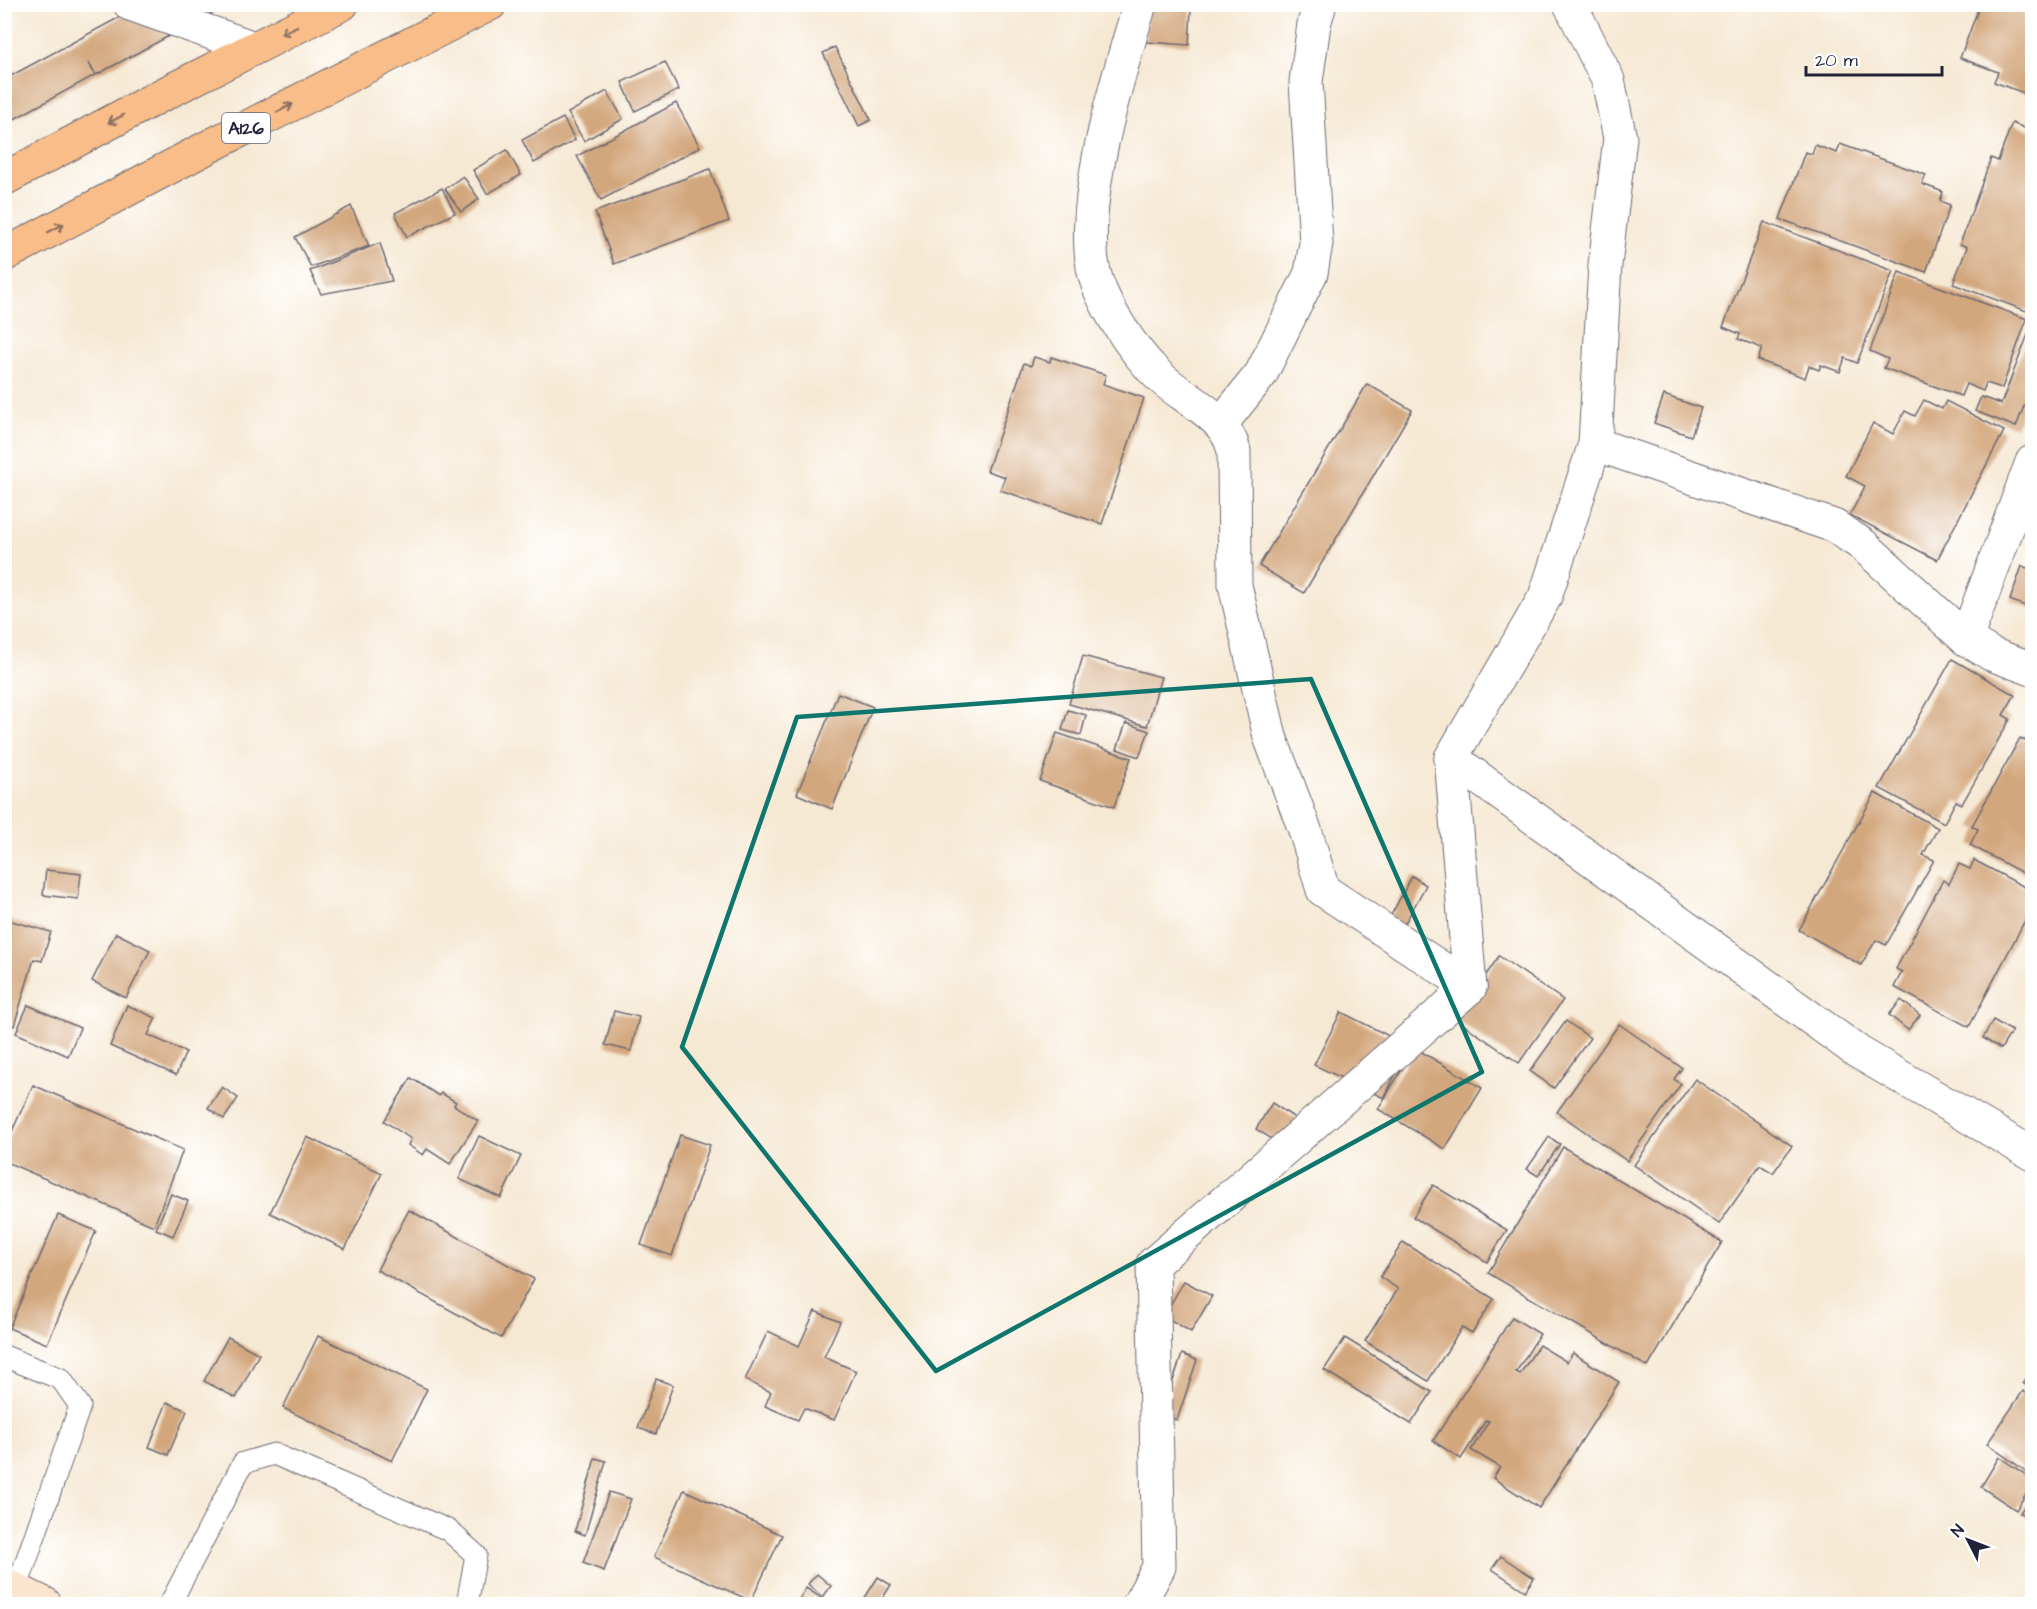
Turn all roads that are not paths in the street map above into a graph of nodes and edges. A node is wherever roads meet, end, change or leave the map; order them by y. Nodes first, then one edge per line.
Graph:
1 (130, 4) edge
2 (342, 4) edge
3 (490, 4) edge
4 (1140, 4) edge
5 (1320, 4) edge
6 (1570, 4) edge
7 (254, 48) junction
8 (4, 179) edge
9 (4, 255) edge
10 (1221, 424) junction
11 (1595, 444) junction
12 (2032, 462) edge
13 (1966, 639) junction
14 (2032, 669) edge
15 (1452, 758) junction
16 (1470, 987) junction
17 (2032, 1154) edge
18 (4, 1356) edge
19 (10, 1587) edge
20 (45, 1605) edge
21 (170, 1605) edge
22 (467, 1605) edge
23 (1138, 1605) edge

1 - 7 street
2 -> 7 highway
9 -> 3 highway, A126
4 - 10 street
5 - 10 street
6 - 11 street
7 -> 8 highway
10 - 16 street
11 - 13 street
11 - 15 street
12 - 13 street
13 - 14 street
15 - 16 street
15 - 17 street
16 - 23 street
18 - 19 lane
19 - 20 main road
21 - 22 lane

